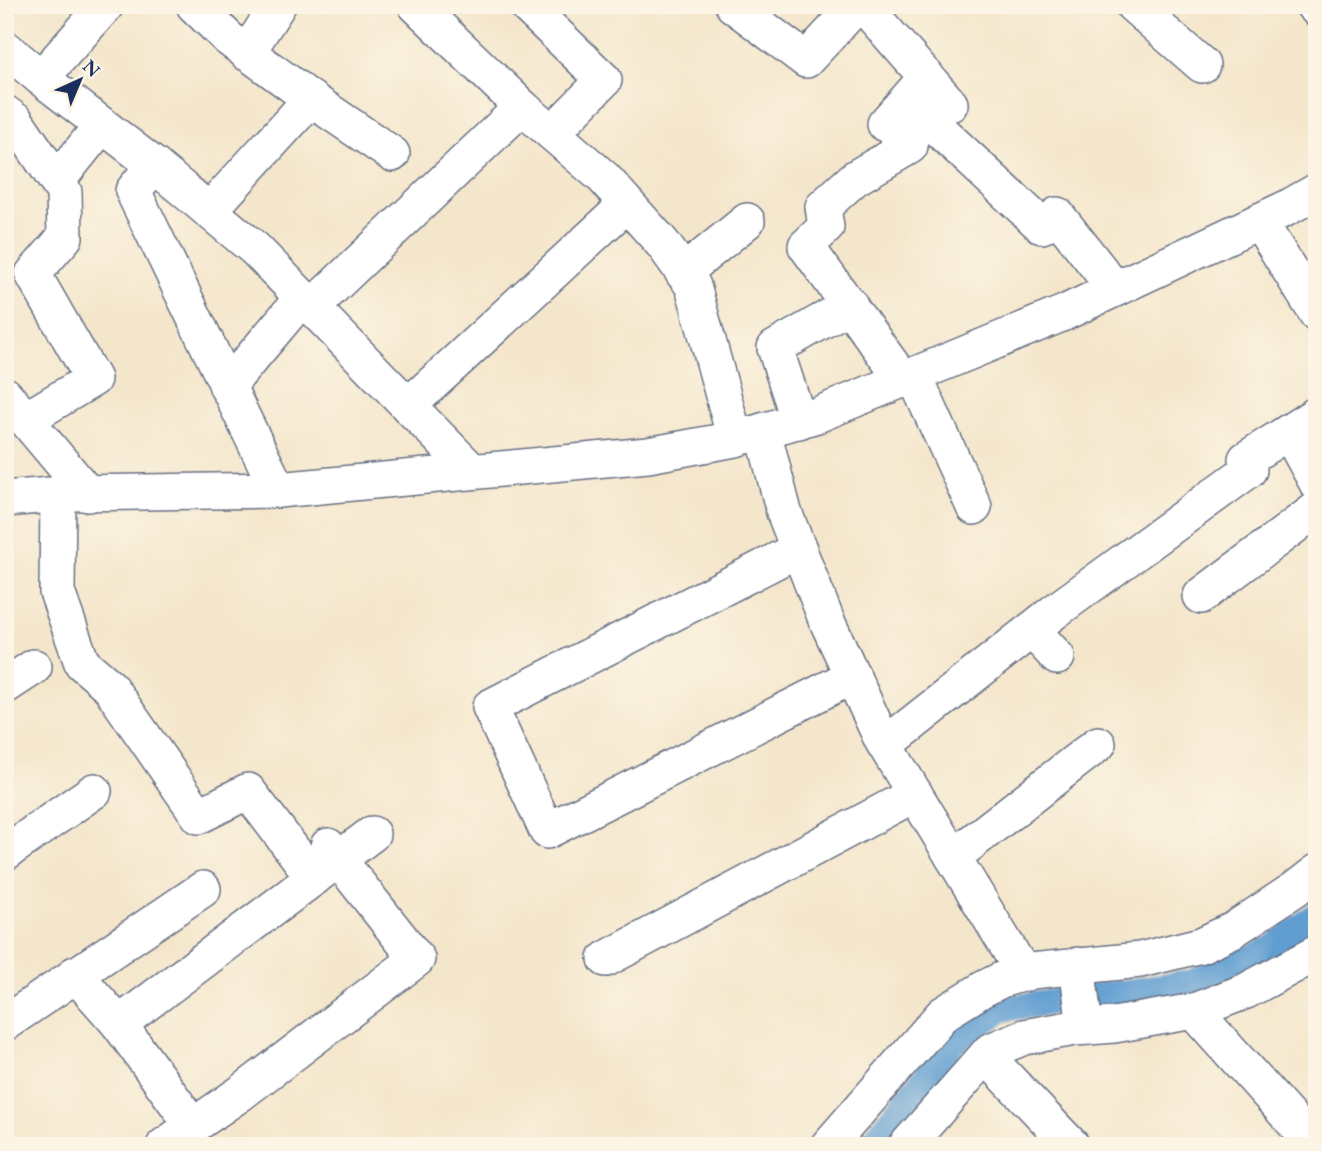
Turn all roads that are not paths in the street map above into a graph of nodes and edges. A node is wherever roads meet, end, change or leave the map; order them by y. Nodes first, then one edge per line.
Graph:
1 (106, 5) edge
2 (194, 5) edge
3 (278, 5) edge
4 (416, 5) edge
5 (527, 5) edge
6 (733, 5) edge
7 (858, 5) edge
8 (863, 5) edge
9 (1313, 5) edge
10 (1144, 8) edge
11 (1317, 9) edge
12 (5, 48) edge
13 (247, 53) junction
14 (1202, 65) dead end
15 (37, 75) junction
16 (917, 88) junction
17 (311, 99) junction
18 (950, 104) dead end
19 (522, 107) junction
20 (5, 111) edge
21 (102, 125) junction
22 (552, 133) junction
23 (392, 154) dead end
24 (154, 165) junction
25 (57, 181) junction
26 (1317, 191) edge
27 (627, 204) junction
28 (209, 211) junction
29 (747, 221) dead end
30 (1259, 221) junction
31 (683, 273) junction
32 (1115, 289) junction
33 (307, 302) junction
34 (850, 305) junction
35 (1317, 314) edge
36 (908, 378) junction
37 (227, 387) junction
38 (408, 406) junction
39 (16, 407) edge
40 (799, 421) junction
41 (1303, 423) edge
42 (749, 435) junction
43 (472, 471) junction
44 (1317, 483) edge
45 (278, 490) junction
46 (73, 495) junction
47 (5, 499) edge
48 (974, 507) dead end
49 (1317, 509) edge
50 (799, 549) junction
51 (1201, 596) dead end
52 (1032, 630) junction
53 (1058, 657) dead end
54 (34, 667) dead end
55 (853, 676) junction
56 (5, 686) edge
57 (1098, 744) dead end
58 (885, 745) junction
59 (94, 791) dead end
60 (915, 794) junction
61 (372, 834) dead end
62 (5, 853) edge
63 (953, 857) junction
64 (327, 861) junction
65 (1317, 872) edge
66 (204, 889) dead end
67 (1317, 953) edge
68 (606, 959) dead end
69 (75, 974) junction
70 (1024, 974) junction
71 (1081, 996) junction
72 (1194, 1011) junction
73 (5, 1023) edge
74 (119, 1024) junction
75 (986, 1056) junction
76 (193, 1126) junction
77 (164, 1146) edge
78 (828, 1146) edge
79 (906, 1146) edge
80 (1072, 1146) edge
81 (1315, 1146) edge

1 - 15 street
2 - 13 street
3 - 13 street
4 - 19 street
5 - 22 street
6 - 7 street
8 - 16 street
9 - 11 street
10 - 14 street
12 - 15 street
13 - 17 street
15 - 20 street
15 - 21 street
16 - 18 street
16 - 32 street
16 - 34 street
17 - 23 street
17 - 28 street
19 - 22 street
19 - 33 street
20 - 25 street
21 - 24 street
21 - 25 street
22 - 27 street
24 - 28 street
24 - 37 street
25 - 39 street
26 - 30 street
27 - 31 street
27 - 38 street
28 - 33 street
29 - 31 street
30 - 32 street
30 - 35 street
31 - 42 street
32 - 36 street
33 - 37 street
33 - 38 street
34 - 36 street
34 - 40 street
36 - 40 street
36 - 48 street
37 - 45 street
38 - 43 street
39 - 46 street
40 - 42 street
41 - 44 street
41 - 52 street
42 - 43 street
42 - 50 street
43 - 45 street
45 - 46 street
46 - 47 street
46 - 64 street
49 - 51 street
50 - 55 street
50 - 55 street
52 - 53 street
52 - 58 street
54 - 56 street
55 - 58 street
57 - 63 street
58 - 60 street
59 - 62 street
60 - 63 street
60 - 68 street
61 - 64 street
63 - 70 street
64 - 74 street
64 - 76 street
65 - 71 street
66 - 69 street
67 - 72 street
69 - 73 street
69 - 74 street
70 - 71 street
70 - 78 street
71 - 72 street
71 - 75 street
72 - 81 street
74 - 76 street
75 - 79 street
75 - 80 street
76 - 77 street

